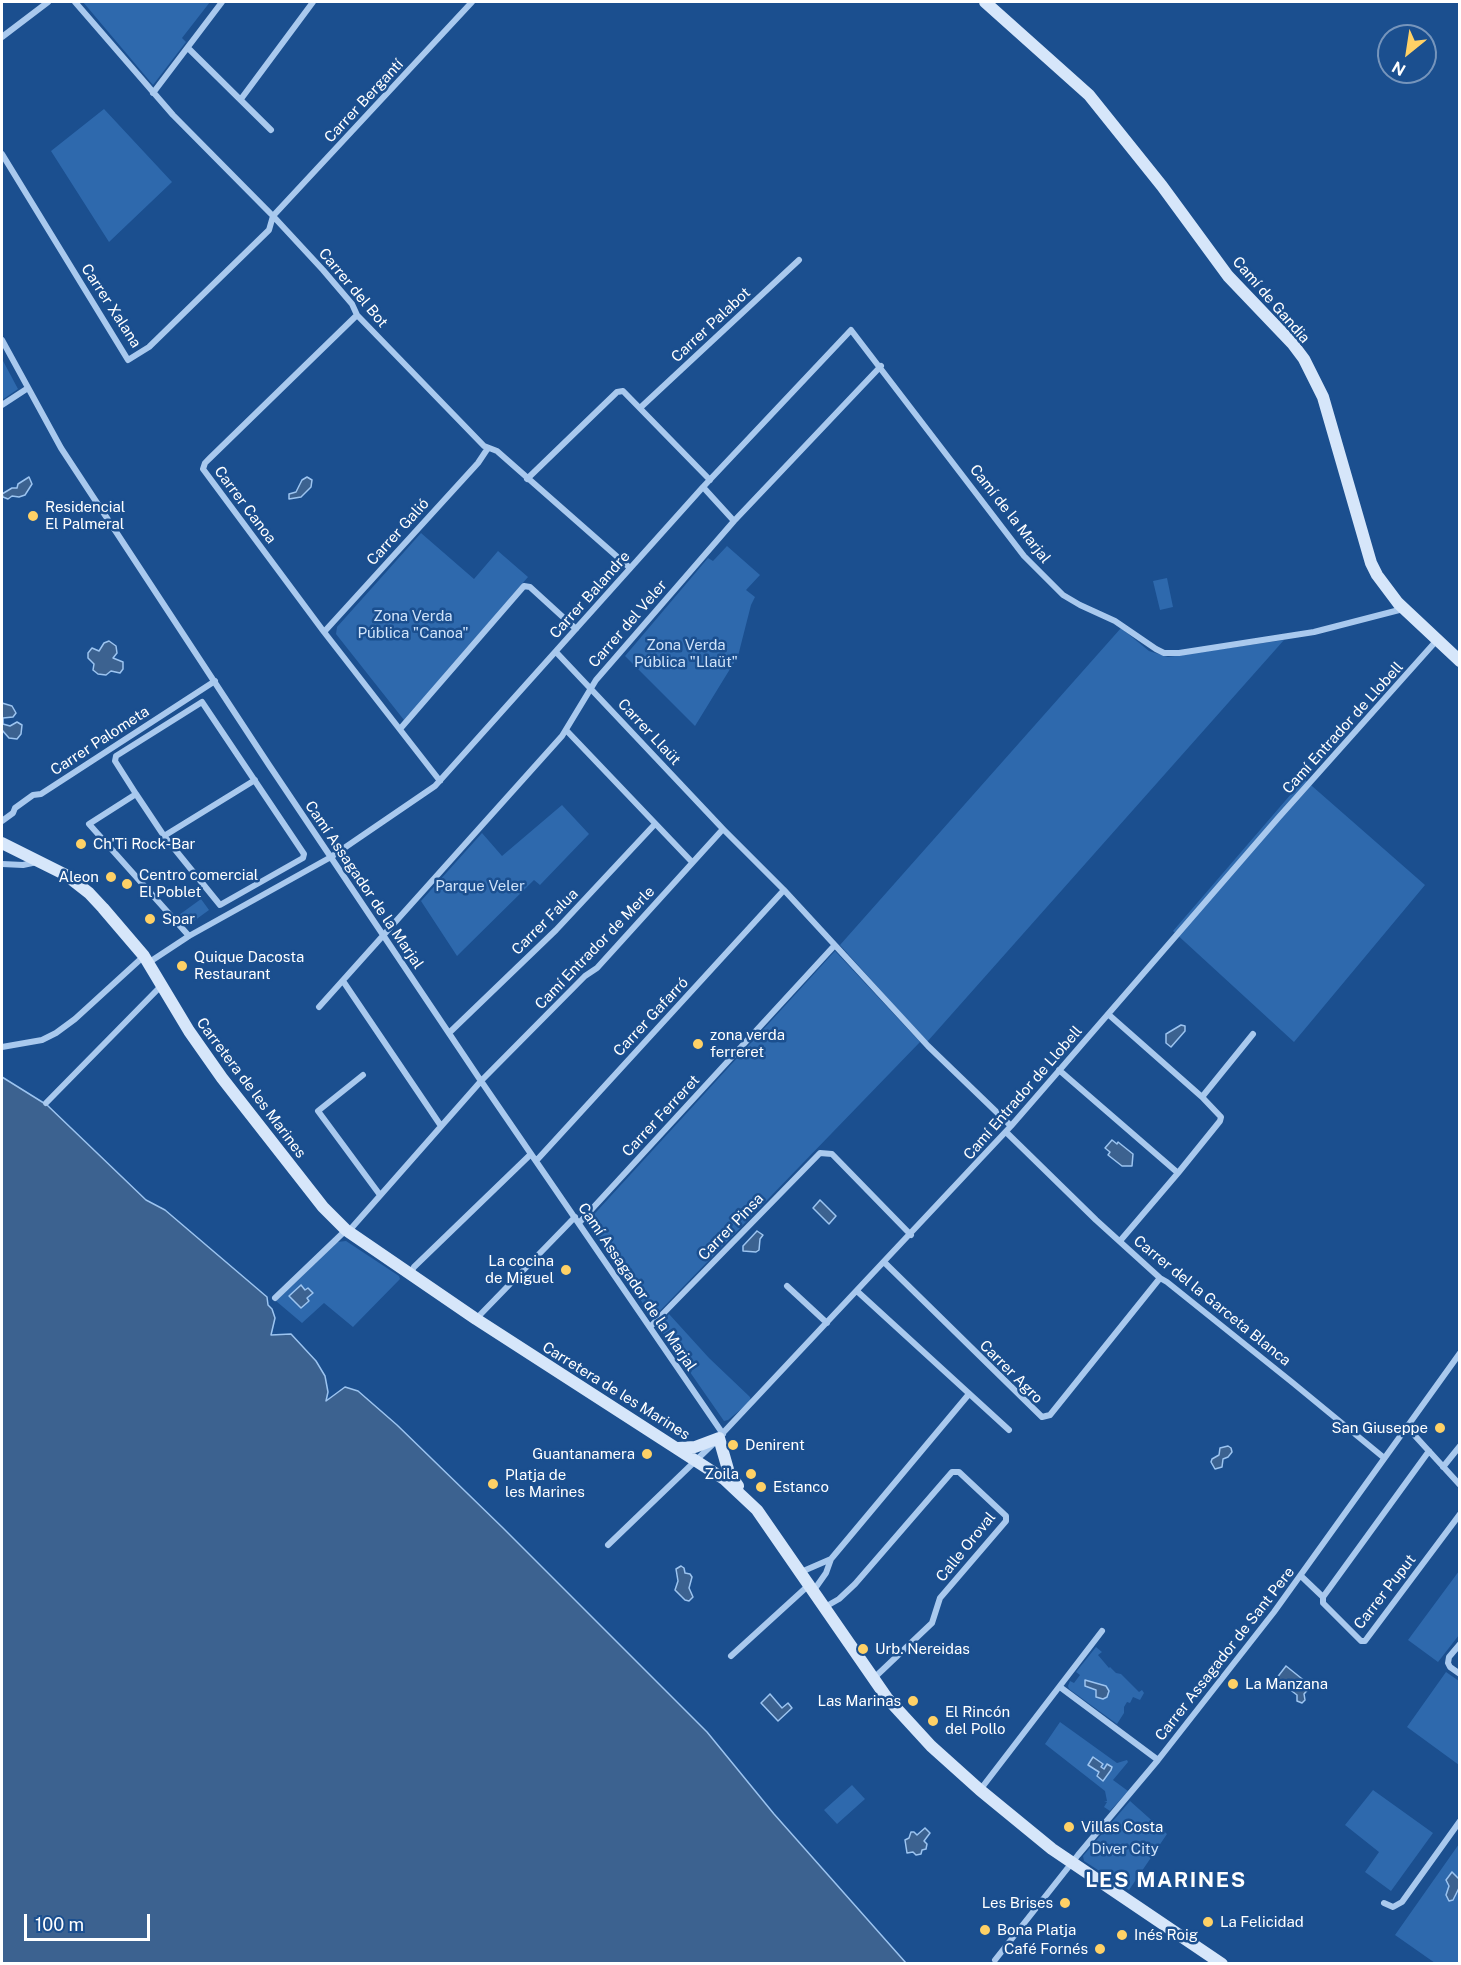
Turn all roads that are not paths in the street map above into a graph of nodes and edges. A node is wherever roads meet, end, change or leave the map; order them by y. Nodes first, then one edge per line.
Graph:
1 (48, 2) edge
2 (75, 2) edge
3 (222, 2) edge
4 (313, 2) edge
5 (471, 2) edge
6 (986, 2) edge
7 (2, 37) edge
8 (188, 48) junction
9 (153, 93) junction
10 (241, 99) junction
11 (271, 130) dead end
12 (2, 154) edge
13 (273, 216) junction
14 (798, 260) dead end
15 (357, 315) junction
16 (851, 330) joint
17 (2, 340) edge
18 (880, 366) junction
19 (28, 388) junction
20 (2, 405) edge
21 (640, 408) junction
22 (488, 448) junction
23 (527, 479) junction
24 (710, 480) junction
25 (703, 487) junction
26 (734, 521) junction
27 (630, 568) junction
28 (1404, 608) junction
29 (576, 628) junction
30 (324, 632) junction
31 (1437, 640) junction
32 (556, 652) junction
33 (1460, 661) edge
34 (215, 681) junction
35 (591, 688) junction
36 (400, 729) junction
37 (566, 730) junction
38 (255, 780) junction
39 (440, 781) junction
40 (136, 794) junction
41 (2, 821) edge
42 (655, 824) junction
43 (723, 829) junction
44 (164, 836) junction
45 (2, 843) edge
46 (331, 857) junction
47 (40, 861) junction
48 (692, 862) junction
49 (2, 864) edge
50 (784, 890) junction
51 (383, 935) junction
52 (189, 936) junction
53 (834, 946) junction
54 (146, 959) junction
55 (342, 981) junction
56 (161, 986) junction
57 (319, 1006) dead end
58 (1108, 1014) junction
59 (449, 1033) junction
60 (1253, 1034) dead end
61 (2, 1047) edge
62 (1059, 1070) junction
63 (363, 1075) dead end
64 (481, 1081) junction
65 (1202, 1096) junction
66 (46, 1102) dead end
67 (441, 1126) junction
68 (1008, 1129) junction
69 (531, 1154) junction
70 (536, 1161) junction
71 (1178, 1173) junction
72 (380, 1195) junction
73 (577, 1220) junction
74 (347, 1231) junction
75 (911, 1235) junction
76 (1120, 1241) junction
77 (885, 1263) junction
78 (410, 1275) junction
79 (1160, 1278) junction
80 (787, 1286) dead end
81 (858, 1292) junction
82 (275, 1298) dead end
83 (476, 1319) junction
84 (827, 1323) junction
85 (650, 1327) junction
86 (1460, 1353) edge
87 (969, 1394) junction
88 (1406, 1426) junction
89 (1009, 1430) dead end
90 (721, 1436) junction
91 (1460, 1446) edge
92 (678, 1448) junction
93 (1429, 1451) junction
94 (1383, 1458) junction
95 (697, 1460) junction
96 (1443, 1467) junction
97 (1460, 1485) edge
98 (744, 1496) junction
99 (1460, 1514) edge
100 (608, 1545) dead end
101 (831, 1559) junction
102 (801, 1572) junction
103 (1301, 1576) junction
104 (812, 1587) junction
105 (1323, 1597) junction
106 (825, 1607) junction
107 (1102, 1631) dead end
108 (1460, 1644) edge
109 (731, 1656) dead end
110 (1460, 1674) edge
111 (873, 1678) junction
112 (1060, 1688) junction
113 (1158, 1760) junction
114 (981, 1790) junction
115 (1460, 1821) edge
116 (1071, 1863) junction
117 (1384, 1903) dead end
118 (995, 1960) dead end
119 (1222, 1964) edge

1 - 7 street
2 - 9 street, Carrer del Bot
3 - 8 street
4 - 10 street
5 - 13 street, Carrer Bergantí
6 - 28 main road, Camí de Gandia
8 - 9 street
8 - 10 street
9 - 13 street, Carrer del Bot
10 - 11 street
12 - 13 street, Carrer Xalana
13 - 15 street, Carrer del Bot
14 - 21 street, Carrer Palabot
15 - 22 street, Carrer del Bot
15 - 30 street, Carrer Canoa
16 - 18 street, Camí de la Marjal
16 - 24 street, Carrer Balandre
17 - 19 street, Camí Assagador de la Marjal
18 - 26 street, Carrer del Veler
18 - 28 street, Camí de la Marjal
19 - 20 street
19 - 34 street, Camí Assagador de la Marjal
21 - 23 street
21 - 24 street
22 - 23 street, Carrer del Bot
22 - 30 street, Carrer Galió
23 - 27 street, Carrer del Bot
24 - 25 street, Carrer Balandre
25 - 26 street
25 - 27 street, Carrer Balandre
26 - 35 street, Carrer del Veler
27 - 29 street, Carrer Balandre
28 - 31 main road, Camí de Gandia
29 - 32 street, Carrer Balandre
29 - 36 street
30 - 36 street, Carrer Canoa
31 - 33 main road, Camí de Gandia
31 - 58 street, Camí Entrador de Llobell
32 - 35 street, Carrer Llaüt
32 - 39 street, Carrer Balandre
34 - 41 street, Carrer Palometa
34 - 46 street, Camí Assagador de la Marjal
35 - 37 street, Carrer del Veler
35 - 43 street, Carrer Llaüt
36 - 39 street, Carrer Canoa
37 - 42 street
37 - 51 street, Carrer del Veler
38 - 40 street
38 - 44 street
38 - 44 street
39 - 46 street, Carrer Balandre
40 - 44 street
40 - 52 street
42 - 48 street
42 - 59 street, Carrer Falua
43 - 48 street, Camí Entrador de Merle
43 - 50 street, Carrer Llaüt
45 - 47 main road, Carretera de les Marines
46 - 51 street, Camí Assagador de la Marjal
46 - 52 street, Carrer Balandre
47 - 49 street
47 - 54 main road, Carretera de les Marines
48 - 64 street, Camí Entrador de Merle
50 - 53 street, Carrer Llaüt
50 - 70 street, Carrer Gafarró
51 - 55 street, Carrer del Veler
51 - 59 street, Camí Assagador de la Marjal
52 - 54 street, Carrer Balandre
53 - 68 street, Carrer del la Garceta Blanca
53 - 73 street, Carrer Ferreret
54 - 56 main road, Carretera de les Marines
54 - 61 street, Carrer Balandre
55 - 57 street, Carrer del Veler
55 - 67 street
56 - 66 street
56 - 74 main road, Carretera de les Marines
58 - 62 street, Camí Entrador de Llobell
58 - 65 street
59 - 64 street, Camí Assagador de la Marjal
60 - 65 street
62 - 68 street, Camí Entrador de Llobell
62 - 71 street
63 - 72 street
64 - 67 street, Camí Entrador de Merle
64 - 69 street, Camí Assagador de la Marjal
65 - 71 street
67 - 72 street, Camí Entrador de Merle
68 - 75 street, Camí Entrador de Llobell
68 - 76 street, Carrer del la Garceta Blanca
69 - 70 street, Camí Assagador de la Marjal
69 - 78 street
70 - 73 street, Camí Assagador de la Marjal
71 - 76 street
72 - 74 street, Camí Entrador de Merle
73 - 83 street, Carrer Ferreret
73 - 85 street, Camí Assagador de la Marjal
74 - 78 main road, Carretera de les Marines
74 - 82 street, Camí Entrador de Merle
75 - 77 street, Camí Entrador de Llobell
75 - 85 street, Carrer Pinsa
76 - 79 street, Carrer del la Garceta Blanca
77 - 79 street, Carrer Agro
77 - 81 street, Camí Entrador de Llobell
78 - 83 main road, Carretera de les Marines
79 - 94 street, Carrer del la Garceta Blanca
80 - 84 street
81 - 84 street, Camí Entrador de Llobell
81 - 87 street
83 - 92 main road, Carretera de les Marines
84 - 90 street, Camí Entrador de Llobell
85 - 90 street, Camí Assagador de la Marjal
86 - 88 street, Carrer Assagador de Sant Pere
87 - 89 street
87 - 101 street
88 - 93 street
88 - 94 street, Carrer Assagador de Sant Pere
90 - 92 main road
90 - 95 street, Camí Entrador de Llobell
90 - 98 main road
91 - 96 street
92 - 95 main road, Carretera de les Marines
93 - 96 street
93 - 105 street
94 - 103 street, Carrer Assagador de Sant Pere
95 - 98 main road, Carretera de les Marines
95 - 100 street, Camí Entrador de Llobell
96 - 97 street
98 - 102 main road, Carretera de les Marines
99 - 105 street, Carrer Puput
101 - 102 street
101 - 104 street
102 - 104 main road, Carretera de les Marines
103 - 105 street, Carrer Puput
103 - 113 street, Carrer Assagador de Sant Pere
104 - 106 main road, Carretera de les Marines
104 - 109 street
106 - 111 main road, Carretera de les Marines
106 - 111 street, Calle Oroval
107 - 112 street
108 - 110 street
111 - 114 main road, Carretera de les Marines
112 - 113 street
112 - 114 street
113 - 116 street, Carrer Assagador de Sant Pere
114 - 116 main road, Carretera de les Marines
115 - 117 street
116 - 118 street, Carrer Assagador de Sant Pere
116 - 119 main road, Carretera de les Marines

